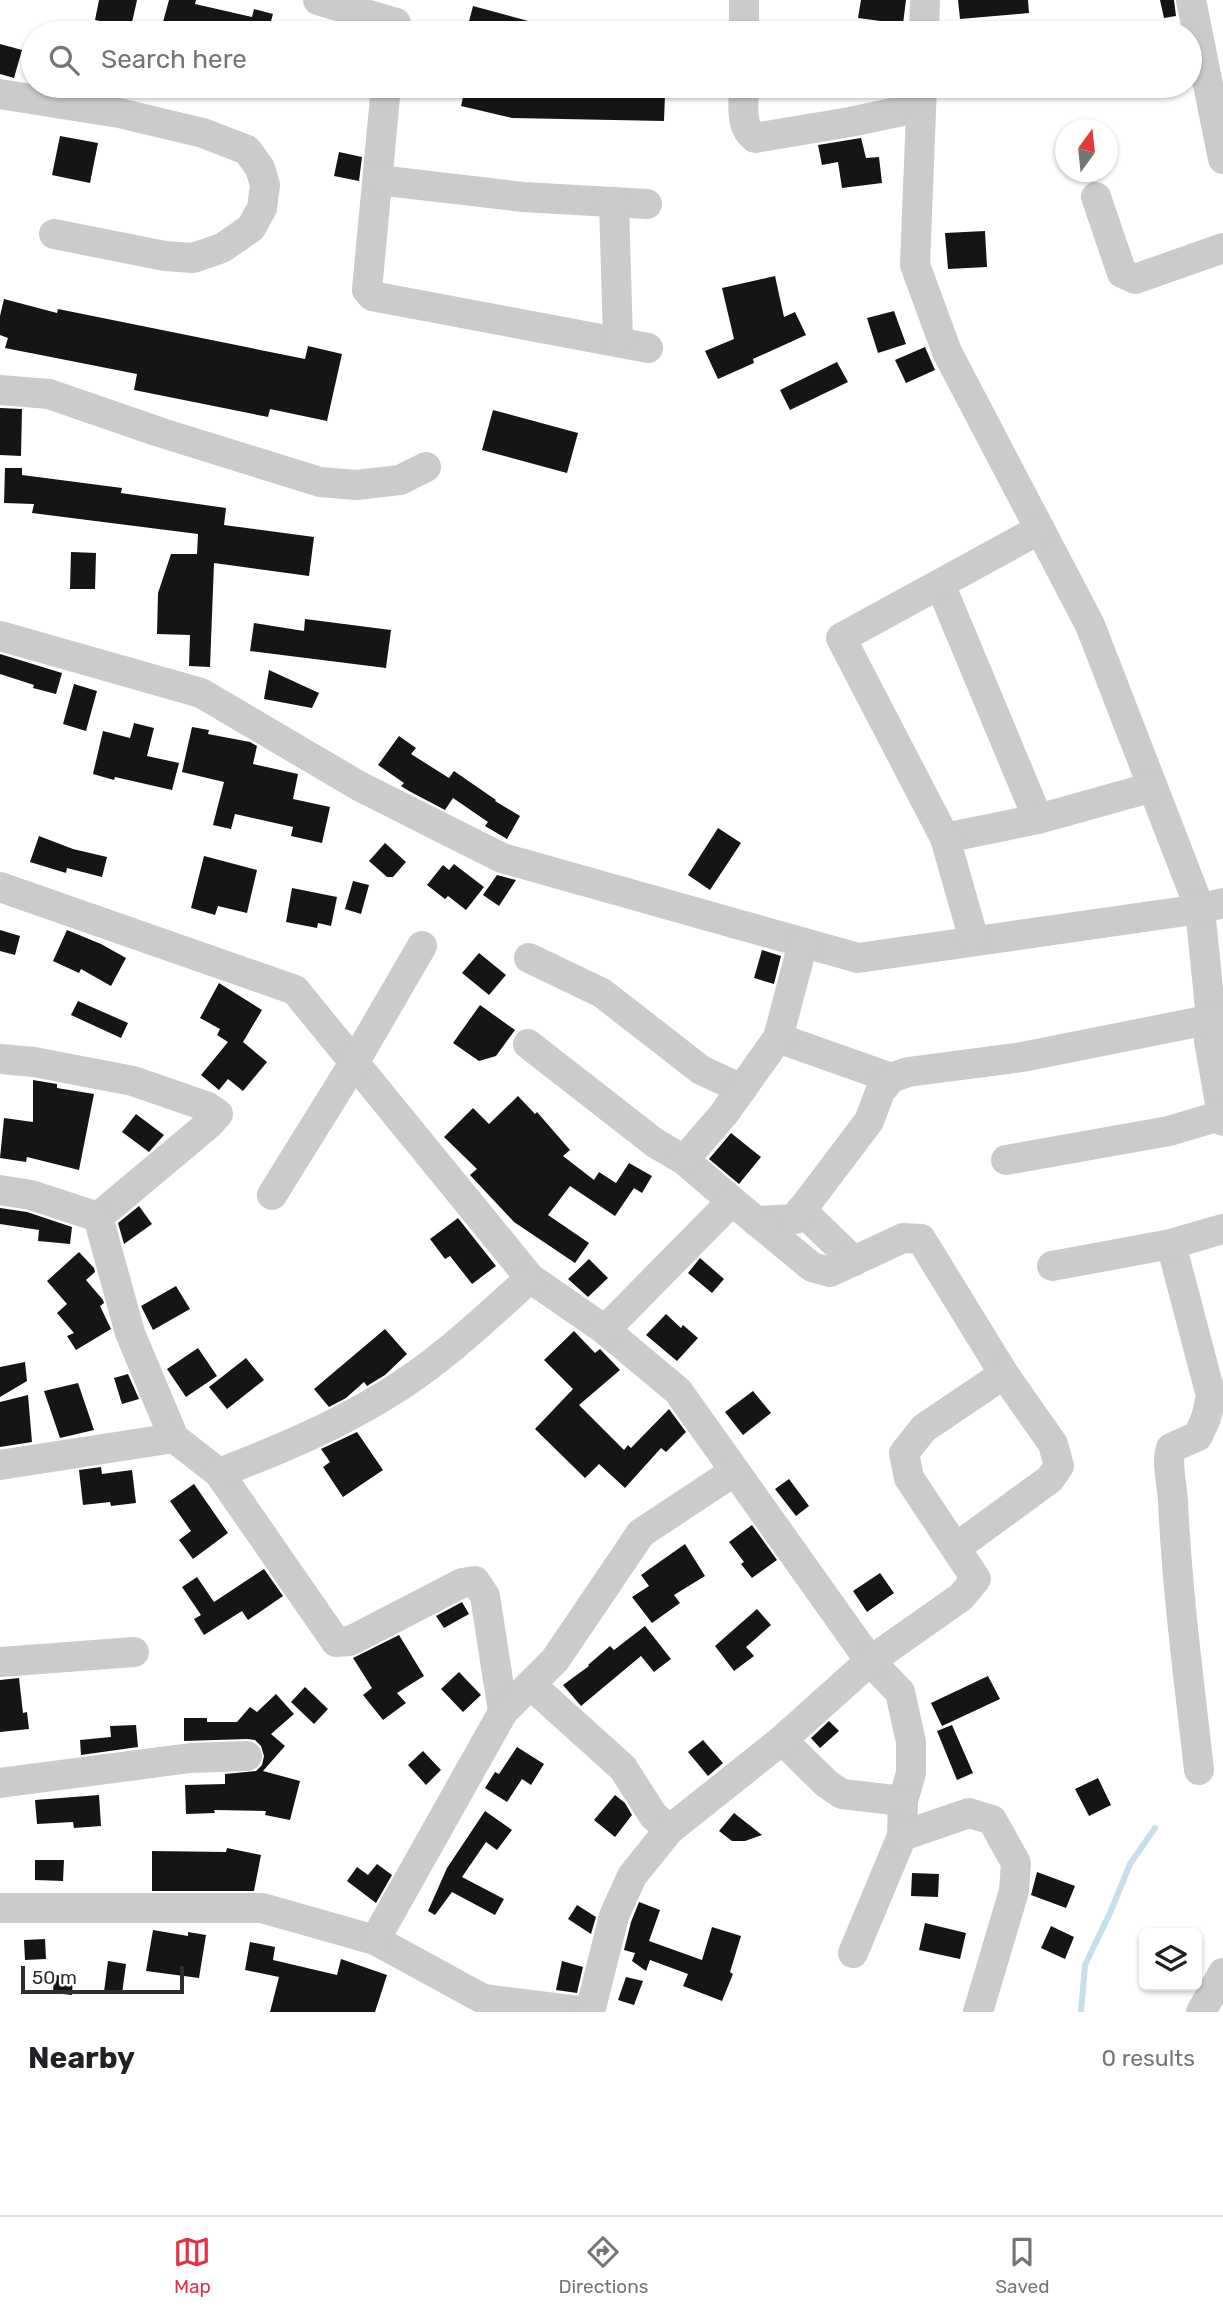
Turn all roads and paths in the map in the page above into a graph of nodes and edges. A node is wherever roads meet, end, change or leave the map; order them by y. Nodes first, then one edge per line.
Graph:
1 (318, 0) edge
2 (744, 0) edge
3 (925, 0) edge
4 (1191, 0) edge
5 (398, 19) edge
6 (744, 21) edge
7 (924, 21) edge
8 (1195, 21) edge
9 (1202, 55) edge
10 (0, 94) edge
11 (21, 97) edge
12 (25, 98) edge
13 (385, 98) edge
14 (744, 98) edge
15 (916, 98) edge
16 (921, 98) edge
17 (1223, 159) edge
18 (378, 180) junction
19 (1096, 197) dead end
20 (614, 202) junction
21 (647, 204) dead end
22 (54, 234) dead end
23 (1223, 248) edge
24 (618, 341) junction
25 (648, 348) dead end
26 (0, 390) edge
27 (426, 467) dead end
28 (1040, 529) junction
29 (940, 584) junction
30 (0, 636) edge
31 (1153, 787) junction
32 (1038, 819) junction
33 (944, 838) junction
34 (0, 887) edge
35 (1211, 906) edge
36 (974, 940) junction
37 (803, 943) junction
38 (422, 946) dead end
39 (529, 958) dead end
40 (1217, 1017) edge
41 (778, 1038) junction
42 (528, 1044) dead end
43 (0, 1059) edge
44 (354, 1063) junction
45 (891, 1078) junction
46 (742, 1088) junction
47 (1223, 1117) edge
48 (684, 1160) junction
49 (1006, 1160) dead end
50 (0, 1190) edge
51 (272, 1195) dead end
52 (732, 1201) junction
53 (801, 1210) junction
54 (98, 1217) junction
55 (756, 1221) junction
56 (1223, 1229) edge
57 (1171, 1244) junction
58 (854, 1261) junction
59 (1052, 1266) dead end
60 (530, 1278) junction
61 (605, 1330) junction
62 (1004, 1374) junction
63 (174, 1438) junction
64 (0, 1465) edge
65 (734, 1471) junction
66 (219, 1473) junction
67 (957, 1547) junction
68 (134, 1652) dead end
69 (870, 1661) junction
70 (0, 1662) edge
71 (531, 1685) junction
72 (503, 1712) junction
73 (782, 1740) junction
74 (247, 1756) dead end
75 (1199, 1770) dead end
76 (0, 1783) edge
77 (903, 1801) junction
78 (669, 1830) junction
79 (901, 1836) junction
80 (0, 1908) edge
81 (375, 1940) junction
82 (853, 1953) dead end
83 (1223, 1973) edge
84 (588, 2012) edge
85 (978, 2012) edge
86 (1201, 2012) edge

1 - 5 street
2 - 6 street
3 - 7 street
4 - 8 street
9 - 17 street
10 - 11 street
12 - 22 street
13 - 18 street
14 - 15 street
16 - 28 street
18 - 20 street
18 - 24 street
19 - 23 street
20 - 21 street
20 - 24 street
24 - 25 street
26 - 27 street
28 - 29 street
28 - 31 street
29 - 32 street
29 - 33 street
30 - 37 street
31 - 32 street
31 - 35 street
32 - 33 street
33 - 36 street
34 - 44 street
35 - 36 street
35 - 40 street
36 - 37 street
37 - 41 street
38 - 44 street
39 - 46 street
40 - 45 street
40 - 47 street
41 - 45 street
41 - 46 street
42 - 48 street
43 - 54 street
44 - 51 street
44 - 60 street
45 - 53 street
46 - 48 street
47 - 49 street
48 - 52 street
50 - 54 street
52 - 55 street
52 - 61 street
53 - 55 street
53 - 58 street
54 - 63 street
55 - 58 street
56 - 57 street
57 - 59 street
57 - 75 street
58 - 62 street
60 - 61 street
60 - 66 street
61 - 65 street
62 - 67 street
62 - 67 street
63 - 64 street
63 - 66 street
65 - 69 street
65 - 71 street
66 - 72 street
67 - 69 street
68 - 70 street
69 - 73 street
69 - 77 street
71 - 72 street
71 - 78 street
72 - 81 street
73 - 77 street
73 - 78 street
74 - 76 street
77 - 79 street
78 - 84 street
79 - 82 street
79 - 85 street
80 - 81 street
81 - 84 street
83 - 86 street

